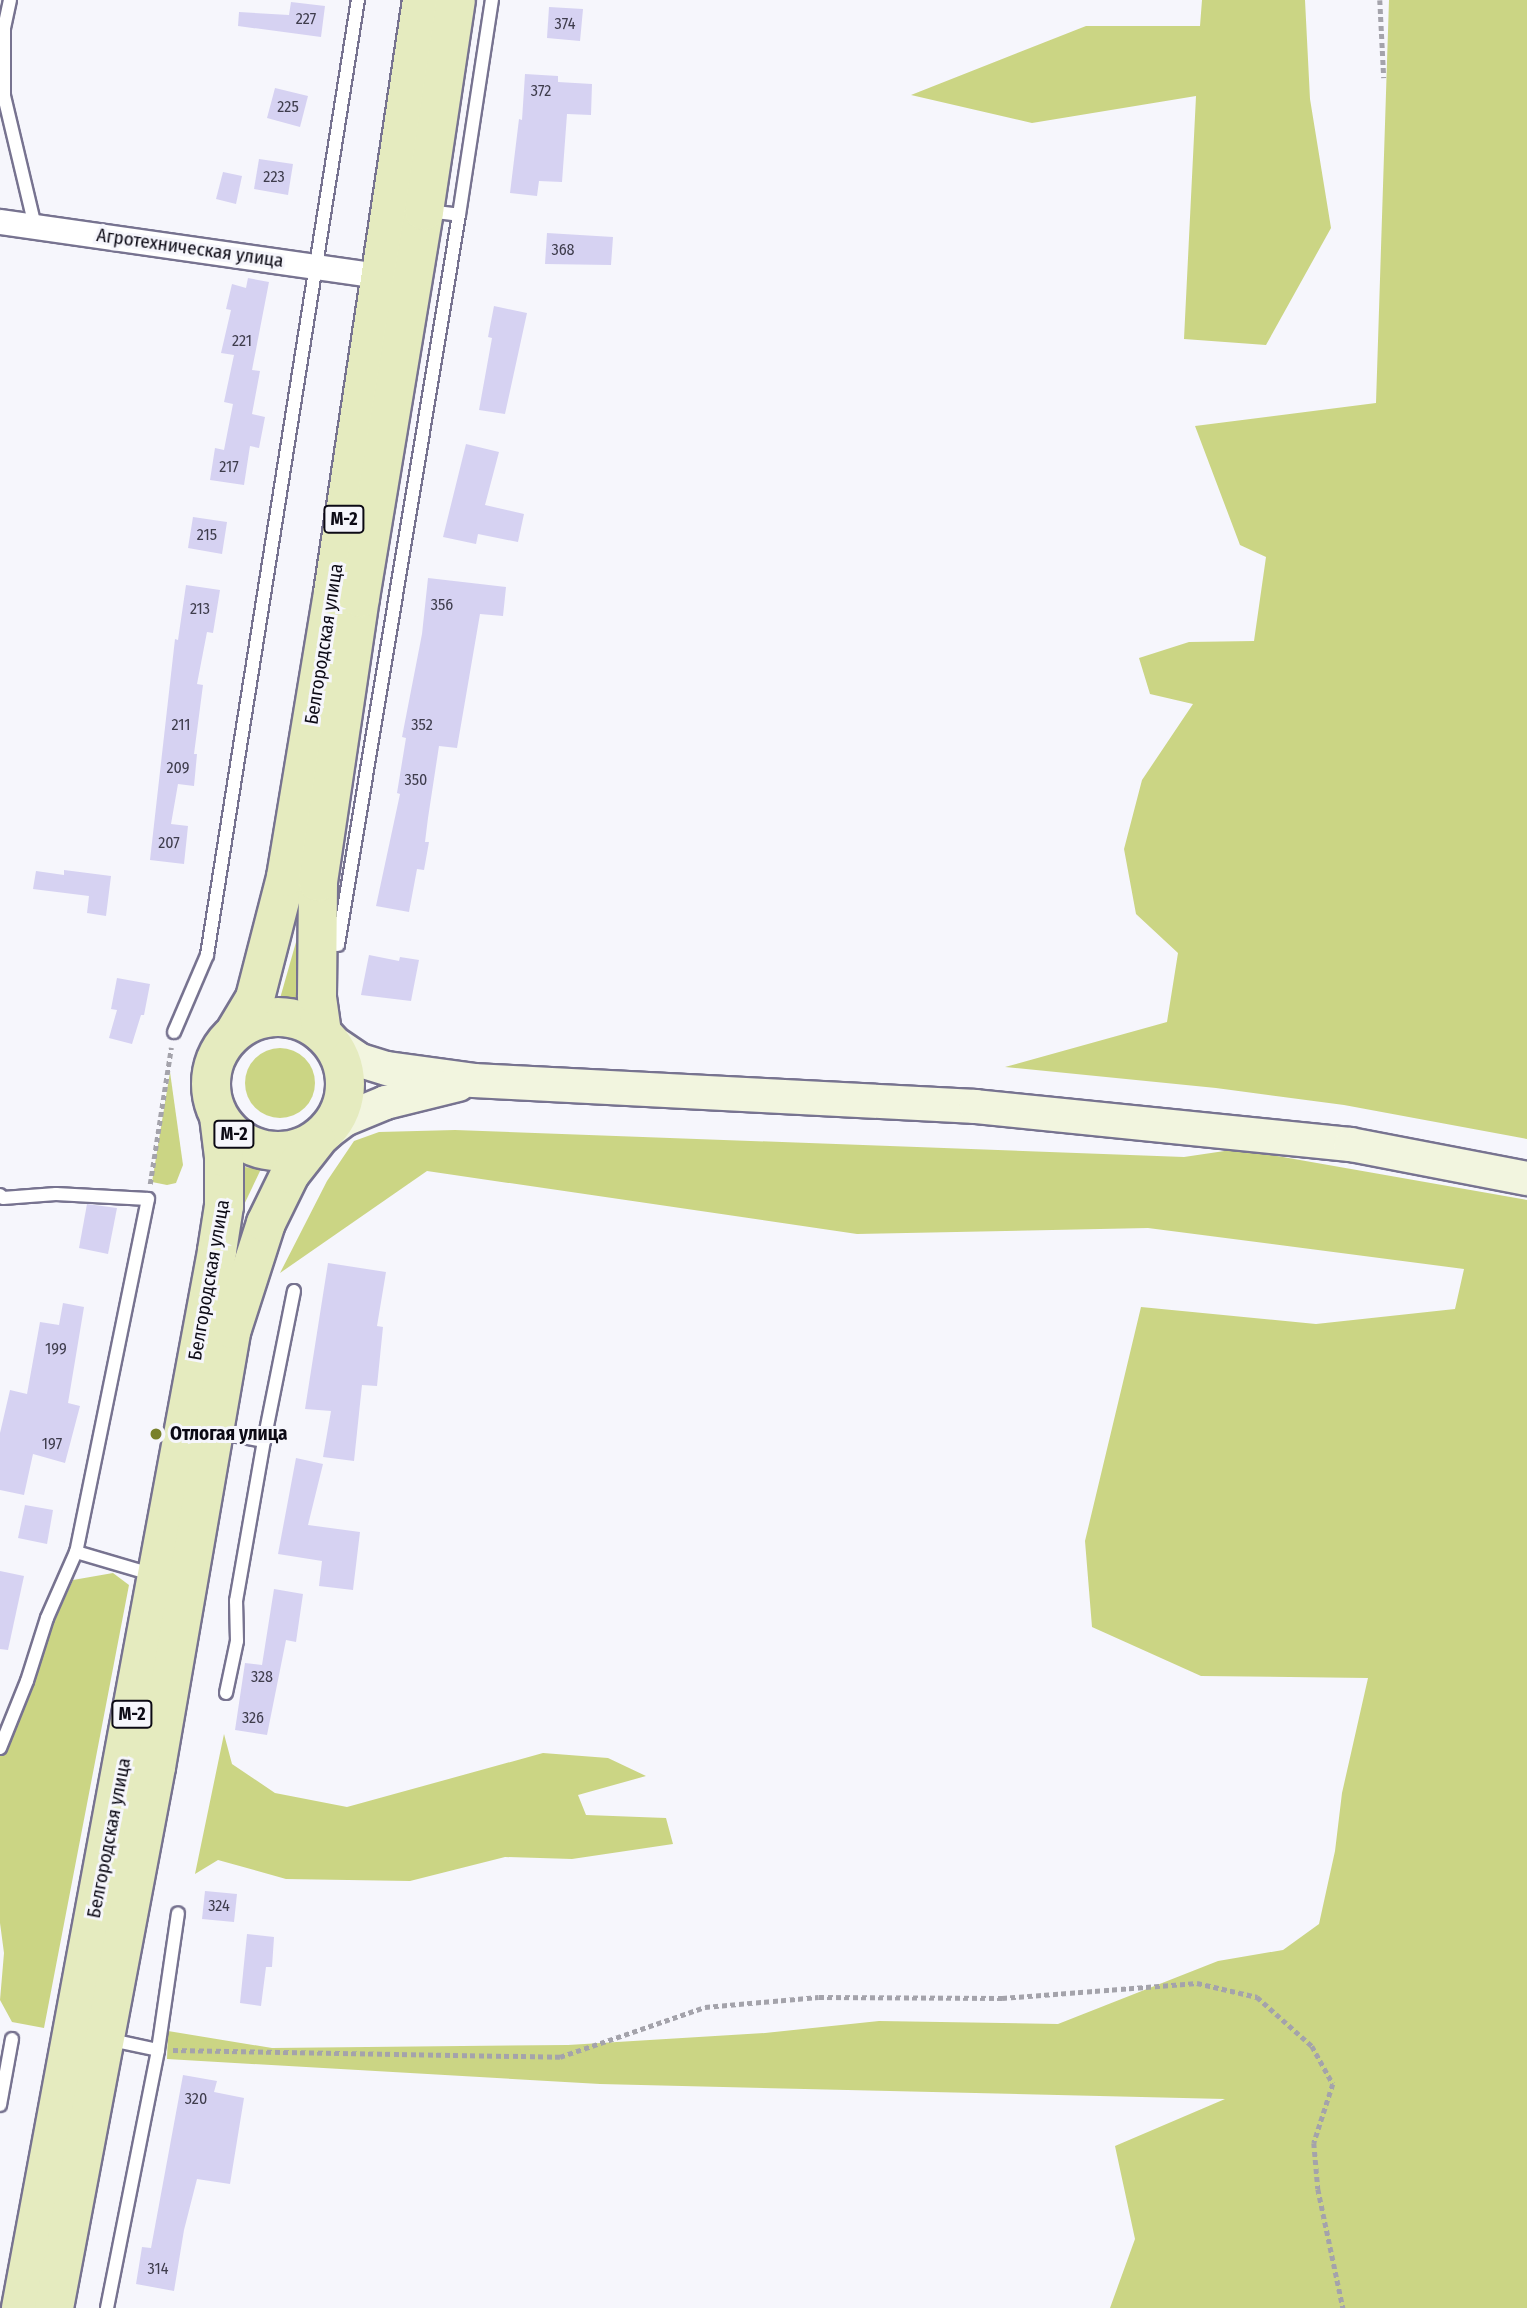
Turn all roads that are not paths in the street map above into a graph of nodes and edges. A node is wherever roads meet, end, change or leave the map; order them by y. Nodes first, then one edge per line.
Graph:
1 (10, 0) edge
2 (358, 0) edge
3 (422, 0) edge
4 (456, 0) edge
5 (492, 0) edge
6 (442, 213) junction
7 (0, 222) edge
8 (35, 226) junction
9 (316, 266) junction
10 (380, 276) junction
11 (338, 945) dead end
12 (236, 1030) junction
13 (174, 1032) road end
14 (326, 1036) junction
15 (473, 1080) junction
16 (219, 1119) junction
17 (322, 1136) junction
18 (1527, 1178) edge
19 (0, 1195) edge
20 (294, 1292) dead end
21 (214, 1431) junction
22 (264, 1441) junction
23 (76, 1552) junction
24 (158, 1576) junction
25 (226, 1693) dead end
26 (0, 1748) edge
27 (178, 1913) dead end
28 (106, 2038) junction
29 (12, 2039) dead end
30 (158, 2050) junction
31 (0, 2105) edge
32 (21, 2308) edge
33 (54, 2308) edge
34 (107, 2308) edge

1 - 8 lane
2 - 9 lane
3 - 10 main road, Белгородская улица / М-2
4 - 6 main road, Белгородская улица / М-2
5 - 6 lane
6 - 11 lane
6 - 14 main road, Белгородская улица / М-2
7 - 8 street, Агротехническая улица
8 - 9 street, Агротехническая улица
9 - 10 street, Агротехническая улица
9 - 13 lane
10 - 12 main road, Белгородская улица / М-2
12 - 14 main road
12 - 16 main road, М-2
14 - 15 main road
14 - 17 main road, М-2
15 - 17 main road
15 - 18 main road
16 - 17 main road, М-2
16 - 24 main road, Белгородская улица / М-2
17 - 21 main road, Белгородская улица / М-2
19 - 23 lane
20 - 22 lane
21 - 22 lane
21 - 28 main road, Белгородская улица / М-2
22 - 25 lane
23 - 24 lane
23 - 26 lane
24 - 32 main road, Белгородская улица / М-2
27 - 30 lane
28 - 30 lane
28 - 33 main road, Белгородская улица / М-2
29 - 31 lane
30 - 34 lane

